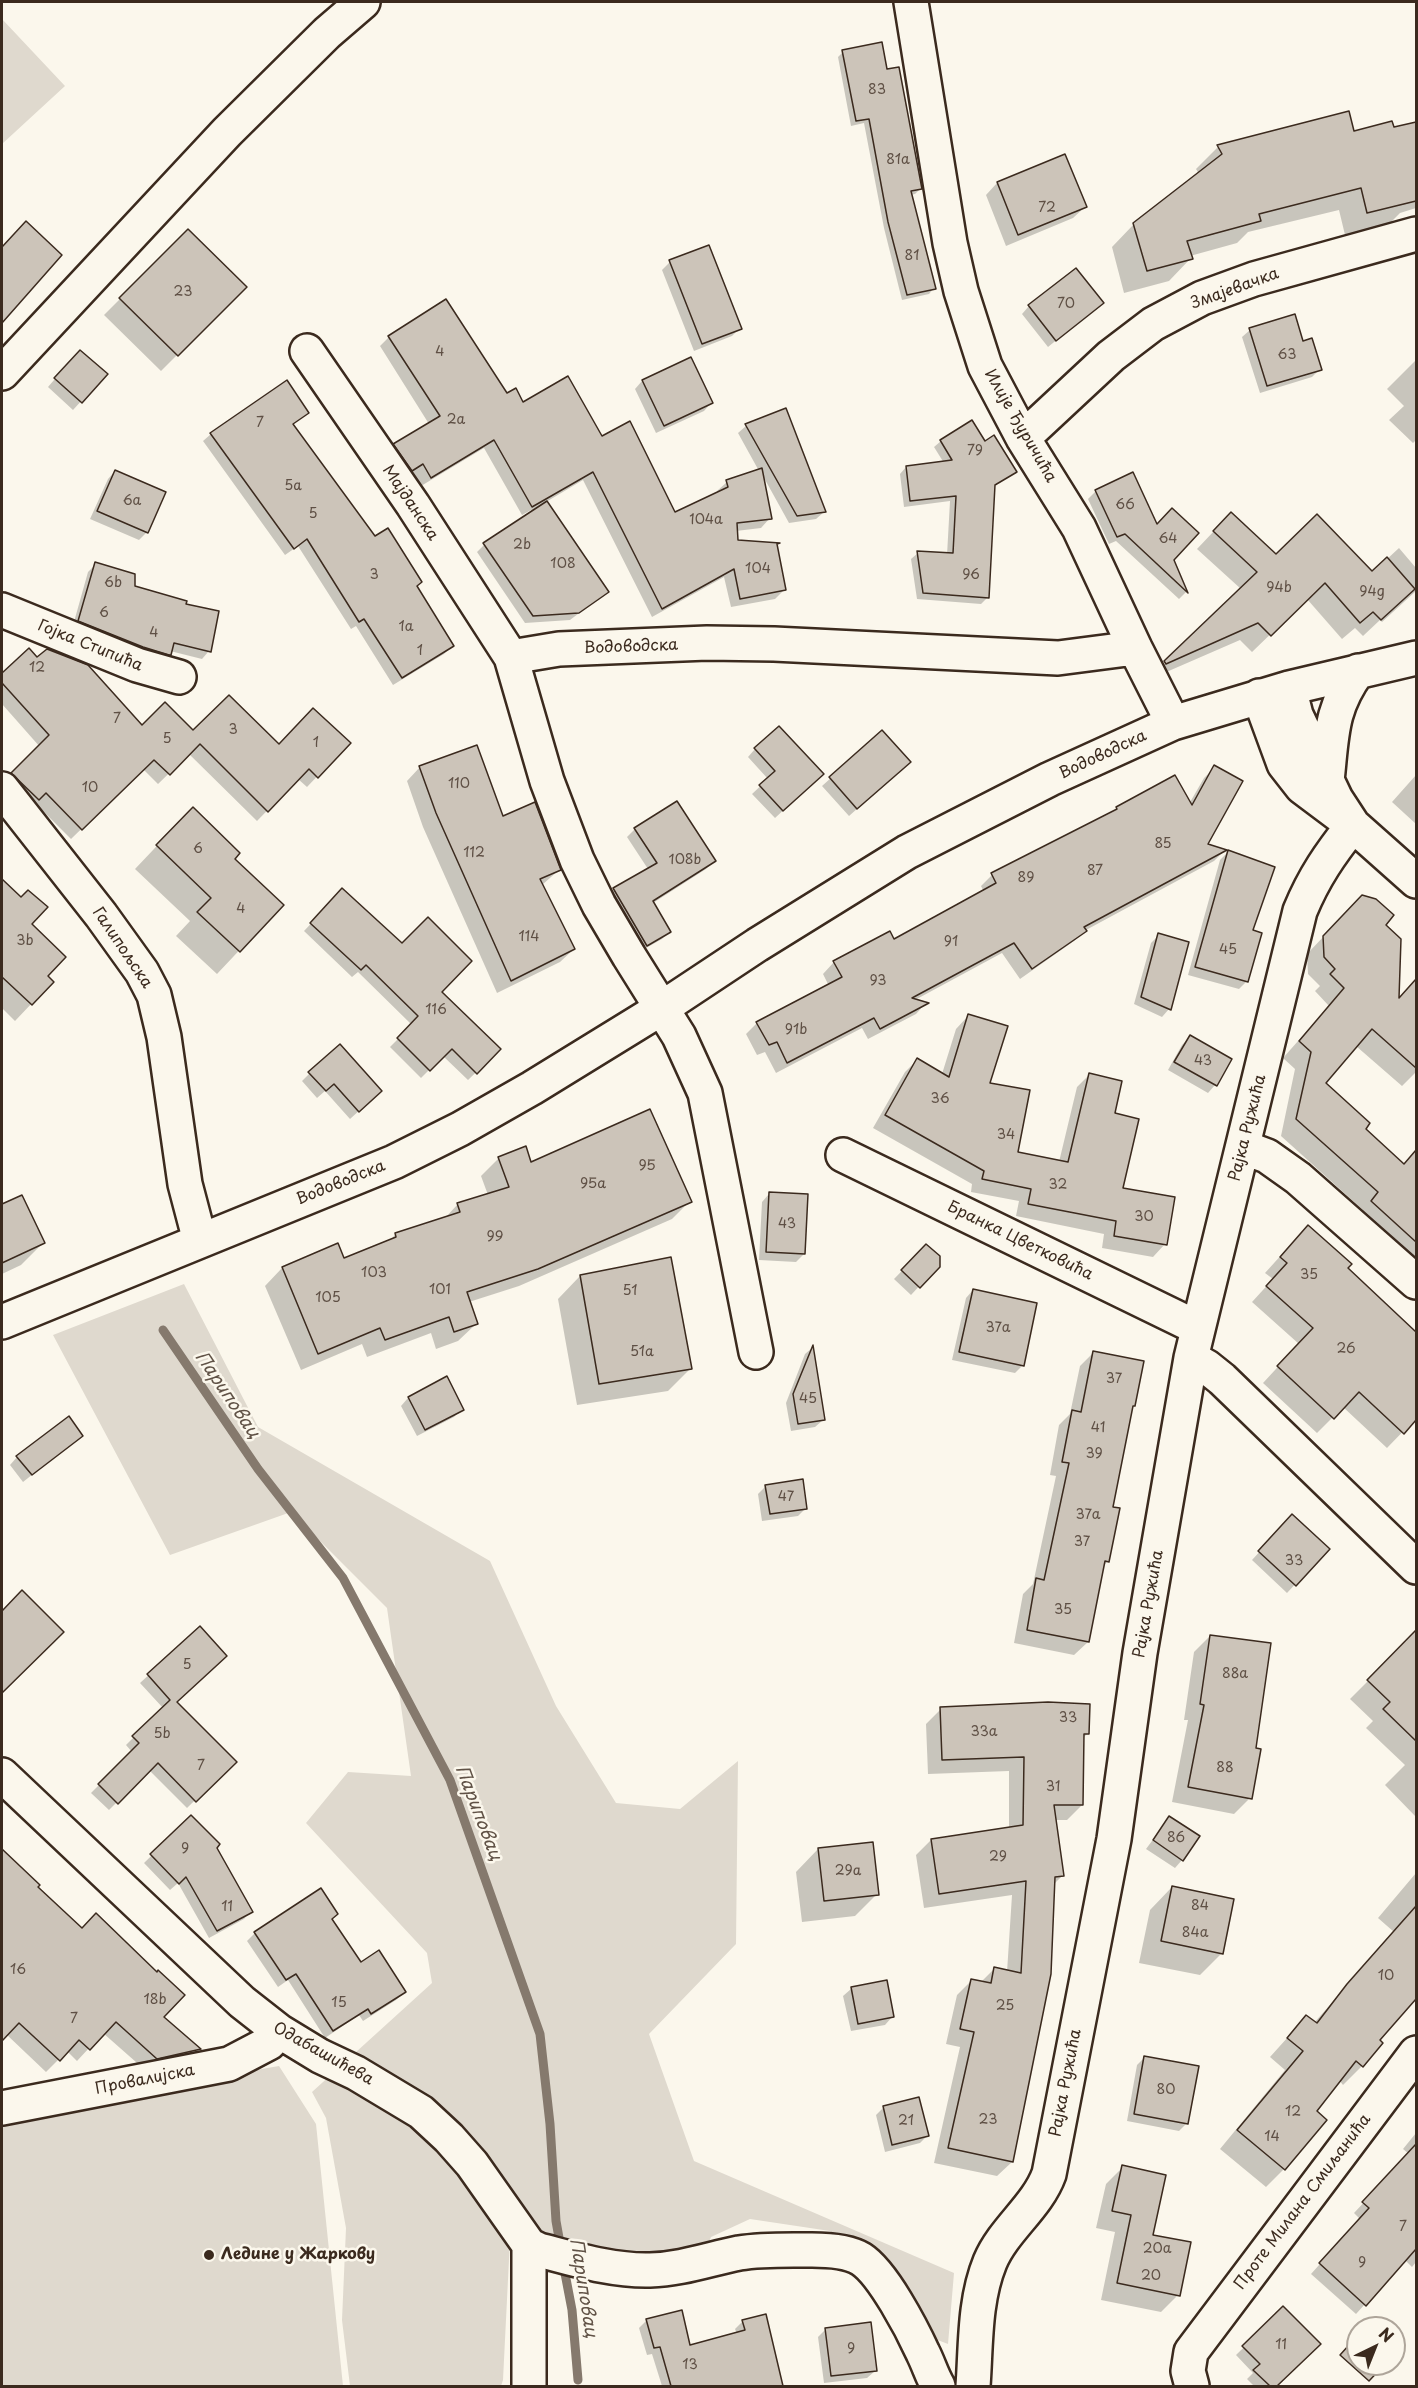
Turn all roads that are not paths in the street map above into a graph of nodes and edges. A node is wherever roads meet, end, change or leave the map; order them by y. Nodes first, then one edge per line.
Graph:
1 (363, 2) edge
2 (911, 2) edge
3 (1416, 234) edge
4 (307, 351) dead end
5 (2, 373) edge
6 (1023, 438) junction
7 (2, 610) edge
8 (1135, 648) junction
9 (511, 657) junction
10 (1416, 658) edge
11 (1358, 670) junction
12 (179, 677) dead end
13 (1274, 692) junction
14 (1173, 723) junction
15 (1328, 781) junction
16 (2, 789) edge
17 (1353, 825) junction
18 (1416, 881) edge
19 (662, 1008) junction
20 (1243, 1147) junction
21 (843, 1155) dead end
22 (200, 1240) junction
23 (1416, 1282) edge
24 (2, 1322) edge
25 (1195, 1343) junction
26 (756, 1352) dead end
27 (1416, 1567) edge
28 (2, 1775) edge
29 (279, 2031) junction
30 (1416, 2053) edge
31 (2, 2108) edge
32 (534, 2248) junction
33 (530, 2386) edge
34 (938, 2386) edge
35 (973, 2386) edge
36 (1192, 2386) edge

1 - 5 street
2 - 6 street, Илије Ђуричића
3 - 6 street, Змајевачка
4 - 9 street, Мајданска
6 - 8 street, Илије Ђуричића
7 - 12 street, Гојка Стипића
8 - 9 street, Водоводска
8 - 14 street, Илије Ђуричића
9 - 19 street
10 - 11 street, Водоводска
11 - 13 street, Водоводска
11 - 15 street
13 - 14 street, Водоводска
13 - 15 street
13 - 17 street
14 - 19 street, Водоводска
15 - 17 street
16 - 22 street, Галипољска
17 - 18 street
17 - 20 street, Рајка Ружића
19 - 22 street, Водоводска
19 - 26 street
20 - 23 street
20 - 25 street, Рајка Ружића
21 - 25 street, Бранка Цветковића
22 - 24 street, Водоводска
25 - 27 street, Бранка Цветковића
25 - 35 street, Рајка Ружића
28 - 29 street, Одабашићева
29 - 31 street, Провалијска
29 - 32 street, Одабашићева
30 - 36 street, Проте Милана Смиљанића
32 - 33 street
32 - 34 street

